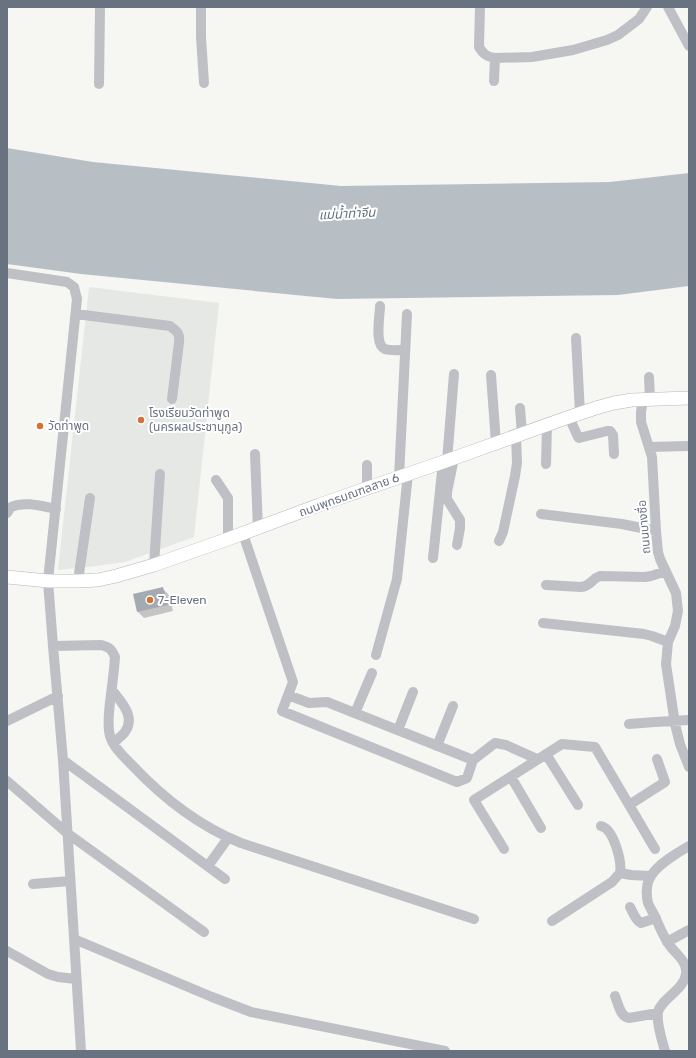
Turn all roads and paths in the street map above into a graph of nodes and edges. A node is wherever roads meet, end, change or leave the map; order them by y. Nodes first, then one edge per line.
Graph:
1 (100, 7) edge
2 (201, 7) edge
3 (480, 7) edge
4 (647, 7) edge
5 (668, 7) edge
6 (689, 46) edge
7 (495, 58) junction
8 (494, 81) dead end
9 (204, 83) dead end
10 (99, 84) dead end
11 (7, 273) edge
12 (380, 306) dead end
13 (76, 314) junction
14 (407, 314) dead end
15 (576, 338) dead end
16 (405, 350) junction
17 (454, 374) dead end
18 (491, 375) dead end
19 (649, 377) dead end
20 (689, 398) edge
21 (172, 399) dead end
22 (646, 399) junction
23 (520, 408) dead end
24 (575, 415) junction
25 (547, 425) junction
26 (519, 435) junction
27 (496, 443) junction
28 (689, 446) edge
29 (649, 447) junction
30 (255, 454) dead end
31 (614, 454) dead end
32 (448, 460) junction
33 (546, 464) dead end
34 (367, 465) dead end
35 (160, 474) dead end
36 (404, 475) junction
37 (216, 480) dead end
38 (367, 488) junction
39 (90, 498) dead end
40 (56, 509) junction
41 (7, 513) edge
42 (541, 514) dead end
43 (258, 529) junction
44 (656, 531) junction
45 (243, 534) junction
46 (228, 539) junction
47 (499, 541) dead end
48 (457, 545) dead end
49 (433, 558) dead end
50 (154, 565) junction
51 (666, 571) junction
52 (7, 578) edge
53 (48, 581) junction
54 (78, 581) junction
55 (546, 585) dead end
56 (543, 623) dead end
57 (668, 642) junction
58 (53, 646) junction
59 (376, 655) dead end
60 (372, 673) dead end
61 (112, 690) junction
62 (413, 692) dead end
63 (288, 694) junction
64 (58, 696) junction
65 (452, 706) dead end
66 (356, 713) junction
67 (689, 720) edge
68 (7, 721) edge
69 (672, 721) junction
70 (630, 724) dead end
71 (398, 730) junction
72 (114, 743) junction
73 (437, 746) junction
74 (546, 754) junction
75 (537, 759) junction
76 (657, 759) dead end
77 (63, 760) junction
78 (473, 760) junction
79 (689, 767) edge
80 (510, 777) junction
81 (7, 781) edge
82 (578, 805) dead end
83 (630, 805) junction
84 (601, 826) dead end
85 (541, 828) dead end
86 (67, 833) junction
87 (228, 838) junction
88 (689, 846) edge
89 (504, 849) dead end
90 (656, 849) dead end
91 (208, 866) junction
92 (625, 874) junction
93 (648, 876) junction
94 (225, 878) dead end
95 (70, 881) junction
96 (33, 884) dead end
97 (630, 907) dead end
98 (474, 918) dead end
99 (552, 921) dead end
100 (649, 921) junction
101 (689, 930) edge
102 (204, 932) dead end
103 (74, 939) junction
104 (667, 942) junction
105 (7, 951) edge
106 (688, 974) edge
107 (76, 979) junction
108 (615, 996) dead end
109 (656, 1014) junction
110 (81, 1051) edge
111 (445, 1051) edge
112 (665, 1051) edge

1 - 10 street
2 - 9 street
3 - 7 street
4 - 7 street
5 - 6 street
7 - 8 street
11 - 13 street
12 - 16 street
13 - 21 street
13 - 40 street
14 - 16 street
15 - 24 street
16 - 36 street
17 - 32 street
18 - 27 street
19 - 22 street, ถนนบางซื่อ
20 - 22 main road, ถนนพุทธมณฑลสาย 6
22 - 24 main road, ถนนพุทธมณฑลสาย 6
22 - 29 street, ถนนบางซื่อ
23 - 26 street
24 - 25 main road, ถนนพุทธมณฑลสาย 6
24 - 31 street
25 - 26 main road, ถนนพุทธมณฑลสาย 6
25 - 33 street
26 - 27 main road, ถนนพุทธมณฑลสาย 6
26 - 47 street
27 - 32 main road, ถนนพุทธมณฑลสาย 6
28 - 29 street
29 - 44 street, ถนนบางซื่อ
30 - 43 street
32 - 36 main road, ถนนพุทธมณฑลสาย 6
32 - 48 street
32 - 49 street
34 - 38 street
35 - 50 street
36 - 38 main road, ถนนพุทธมณฑลสาย 6
36 - 59 street
37 - 46 street
38 - 43 main road, ถนนพุทธมณฑลสาย 6
39 - 54 street
40 - 41 street
40 - 53 street
42 - 44 street
43 - 45 main road, ถนนพุทธมณฑลสาย 6
44 - 51 street, ถนนบางซื่อ
45 - 46 main road, ถนนพุทธมณฑลสาย 6
45 - 63 street
46 - 50 main road, ถนนพุทธมณฑลสาย 6
50 - 54 main road, ถนนพุทธมณฑลสาย 6
51 - 55 street
51 - 57 street, ถนนบางซื่อ
52 - 53 main road, ถนนพุทธมณฑลสาย 6
53 - 54 main road, ถนนพุทธมณฑลสาย 6
53 - 58 street
56 - 57 street
57 - 69 street, ถนนบางซื่อ
58 - 61 street
58 - 64 street
60 - 66 street
61 - 72 street
61 - 72 street
62 - 71 street
63 - 66 street
63 - 78 street
64 - 68 street
64 - 77 street
65 - 73 street
66 - 71 street
67 - 69 street
69 - 70 street
69 - 79 street, ถนนบางซื่อ
71 - 73 street
72 - 87 street
73 - 78 street
74 - 75 street
74 - 82 street
74 - 83 street
75 - 78 street
75 - 80 street
76 - 83 street
77 - 86 street
77 - 91 street
80 - 85 street
80 - 89 street
81 - 86 street
83 - 90 street
84 - 92 street
86 - 95 street
86 - 102 street
87 - 91 street
87 - 98 street
88 - 93 street
91 - 94 street
92 - 93 street
92 - 99 street
93 - 100 street
95 - 96 street
95 - 103 street
97 - 100 street
100 - 104 street
101 - 104 street
103 - 107 street
103 - 111 street
104 - 106 street
105 - 107 street
106 - 109 street
107 - 110 street
108 - 109 street
109 - 112 street

